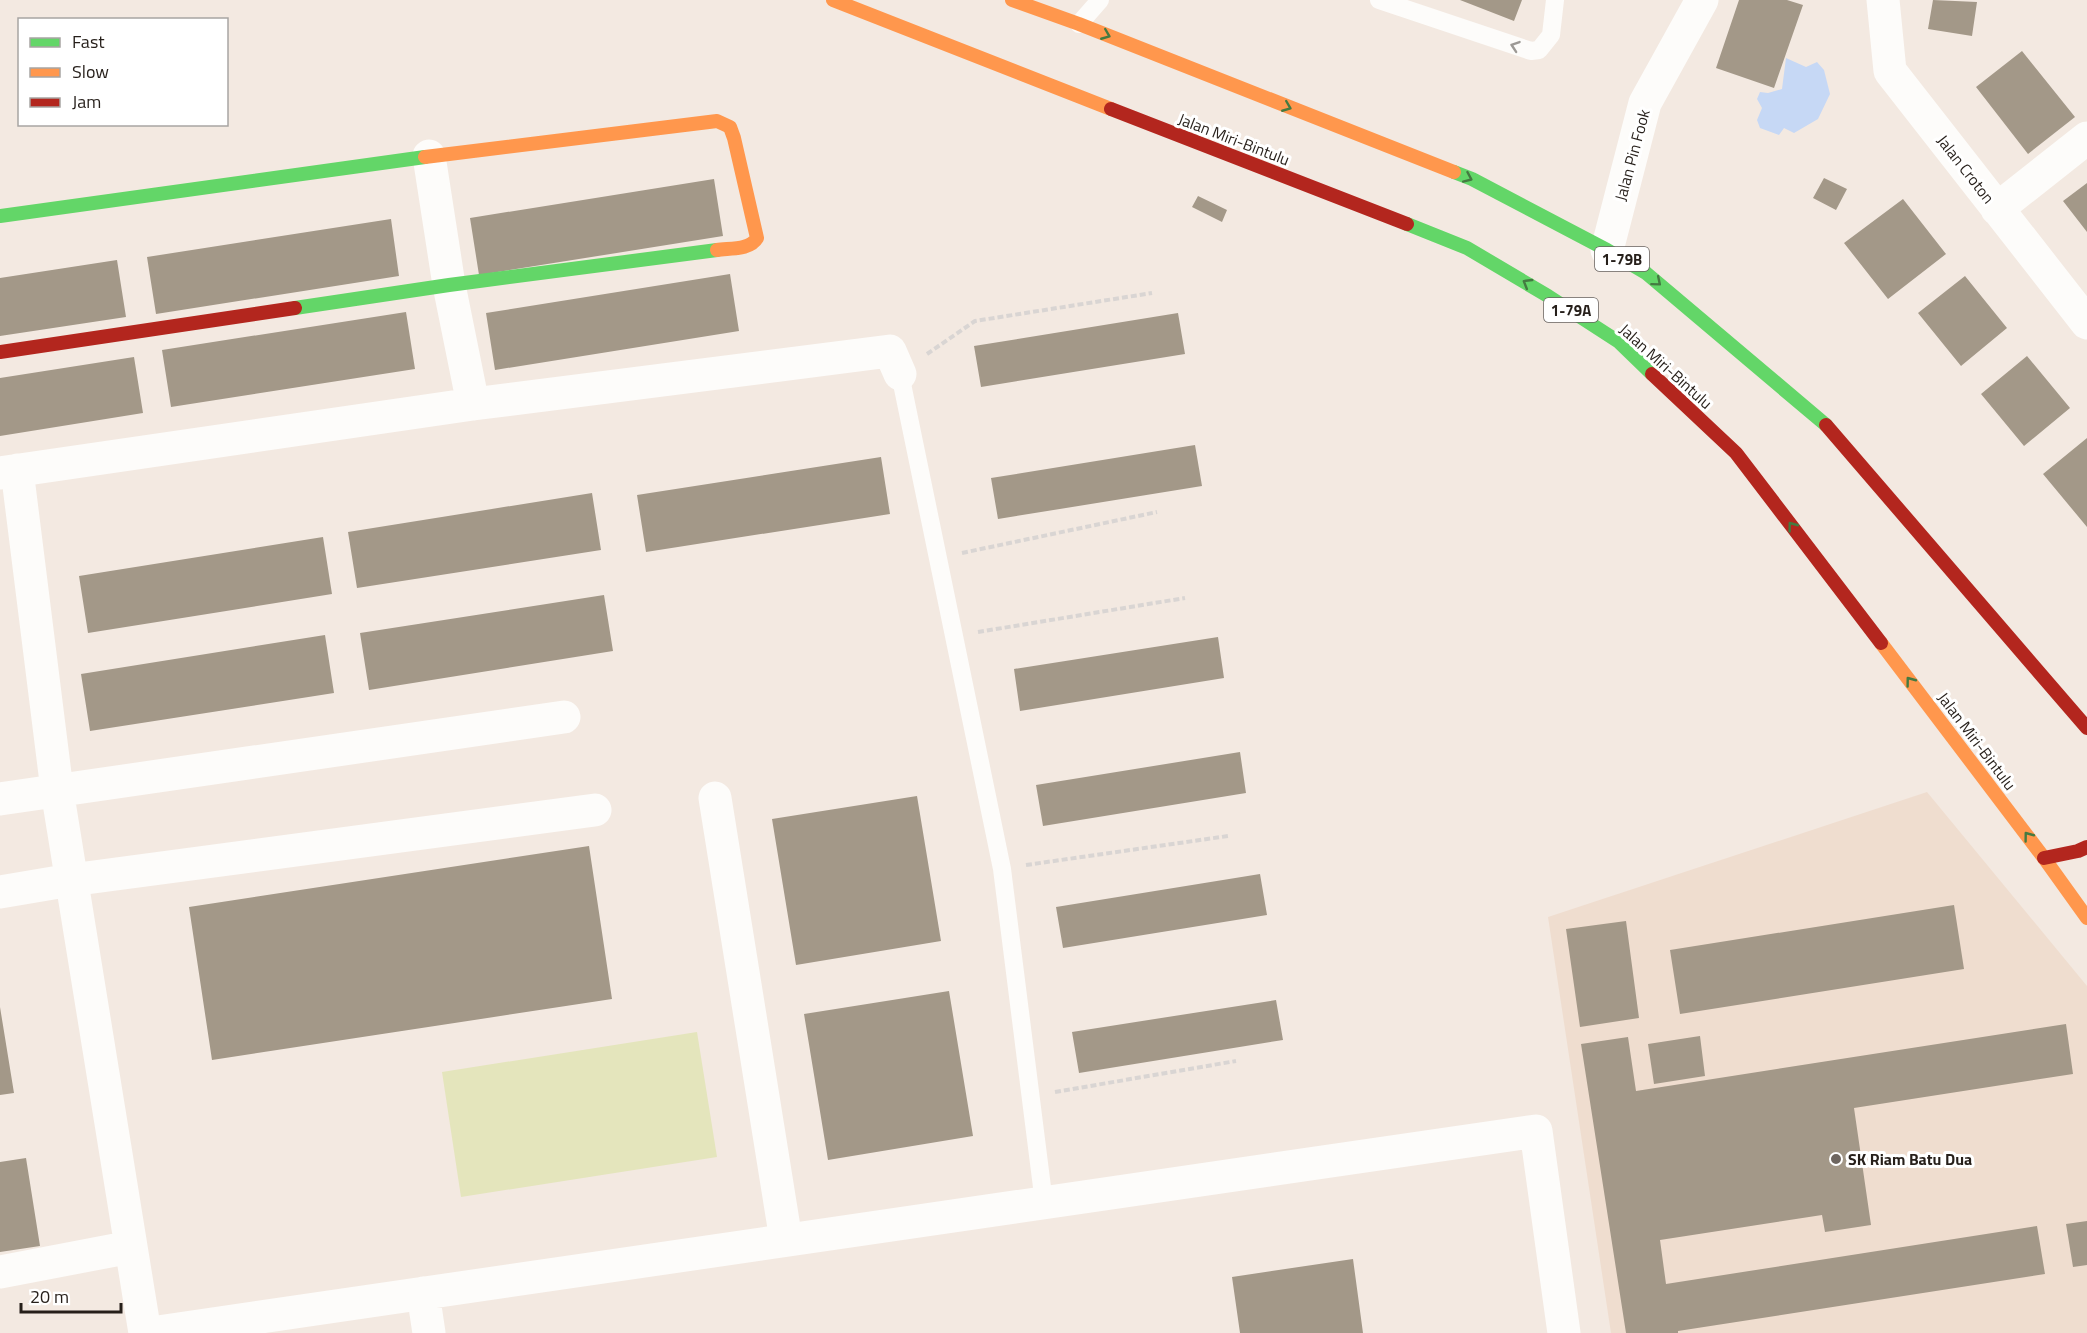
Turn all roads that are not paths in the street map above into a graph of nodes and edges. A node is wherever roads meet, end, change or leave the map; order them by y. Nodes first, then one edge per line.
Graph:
1 (833, 0) edge
2 (1012, 0) edge
3 (1100, 0) edge
4 (1379, 0) edge
5 (1555, 0) edge
6 (1702, 0) edge
7 (1883, 0) edge
8 (1079, 24) junction
9 (2087, 138) edge
10 (429, 156) junction
11 (1997, 209) junction
12 (0, 216) edge
13 (1607, 250) junction
14 (449, 285) junction
15 (2087, 323) edge
16 (0, 352) edge
17 (900, 374) joint
18 (473, 404) junction
19 (9, 472) edge
20 (564, 717) dead end
21 (2087, 728) edge
22 (57, 790) junction
23 (716, 798) dead end
24 (0, 799) edge
25 (595, 810) dead end
26 (2087, 847) edge
27 (2044, 858) junction
28 (71, 880) junction
29 (0, 892) edge
30 (2087, 918) edge
31 (1044, 1203) junction
32 (786, 1240) junction
33 (131, 1247) junction
34 (0, 1272) edge
35 (423, 1293) junction
36 (145, 1333) edge
37 (151, 1333) edge
38 (429, 1333) edge
39 (1564, 1333) edge

27 -> 1 main road, Jalan Miri-Bintulu / 1-79A
2 - 8 main road, 1-79B
3 - 8 lane
5 -> 4 lane
6 - 13 street, Jalan Pin Fook
7 - 11 street, Jalan Croton
8 -> 13 main road, 1-79B
9 - 11 street
10 - 12 main road
10 - 14 street
10 - 14 main road
11 - 15 street, Jalan Croton
13 -> 21 main road, 1-79B
14 - 16 main road
14 - 18 street
17 - 18 street
17 - 31 lane
18 - 19 street
19 - 22 street
20 - 22 street
22 - 24 street
22 - 28 street
23 - 32 street
25 - 28 street
26 - 27 main road
27 - 30 main road, Jalan Miri-Bintulu / 1-79A
28 - 29 street
28 - 33 street
31 - 32 street
31 - 39 street
32 - 35 street
33 - 34 street
33 - 36 street
35 - 37 street
35 - 38 street

